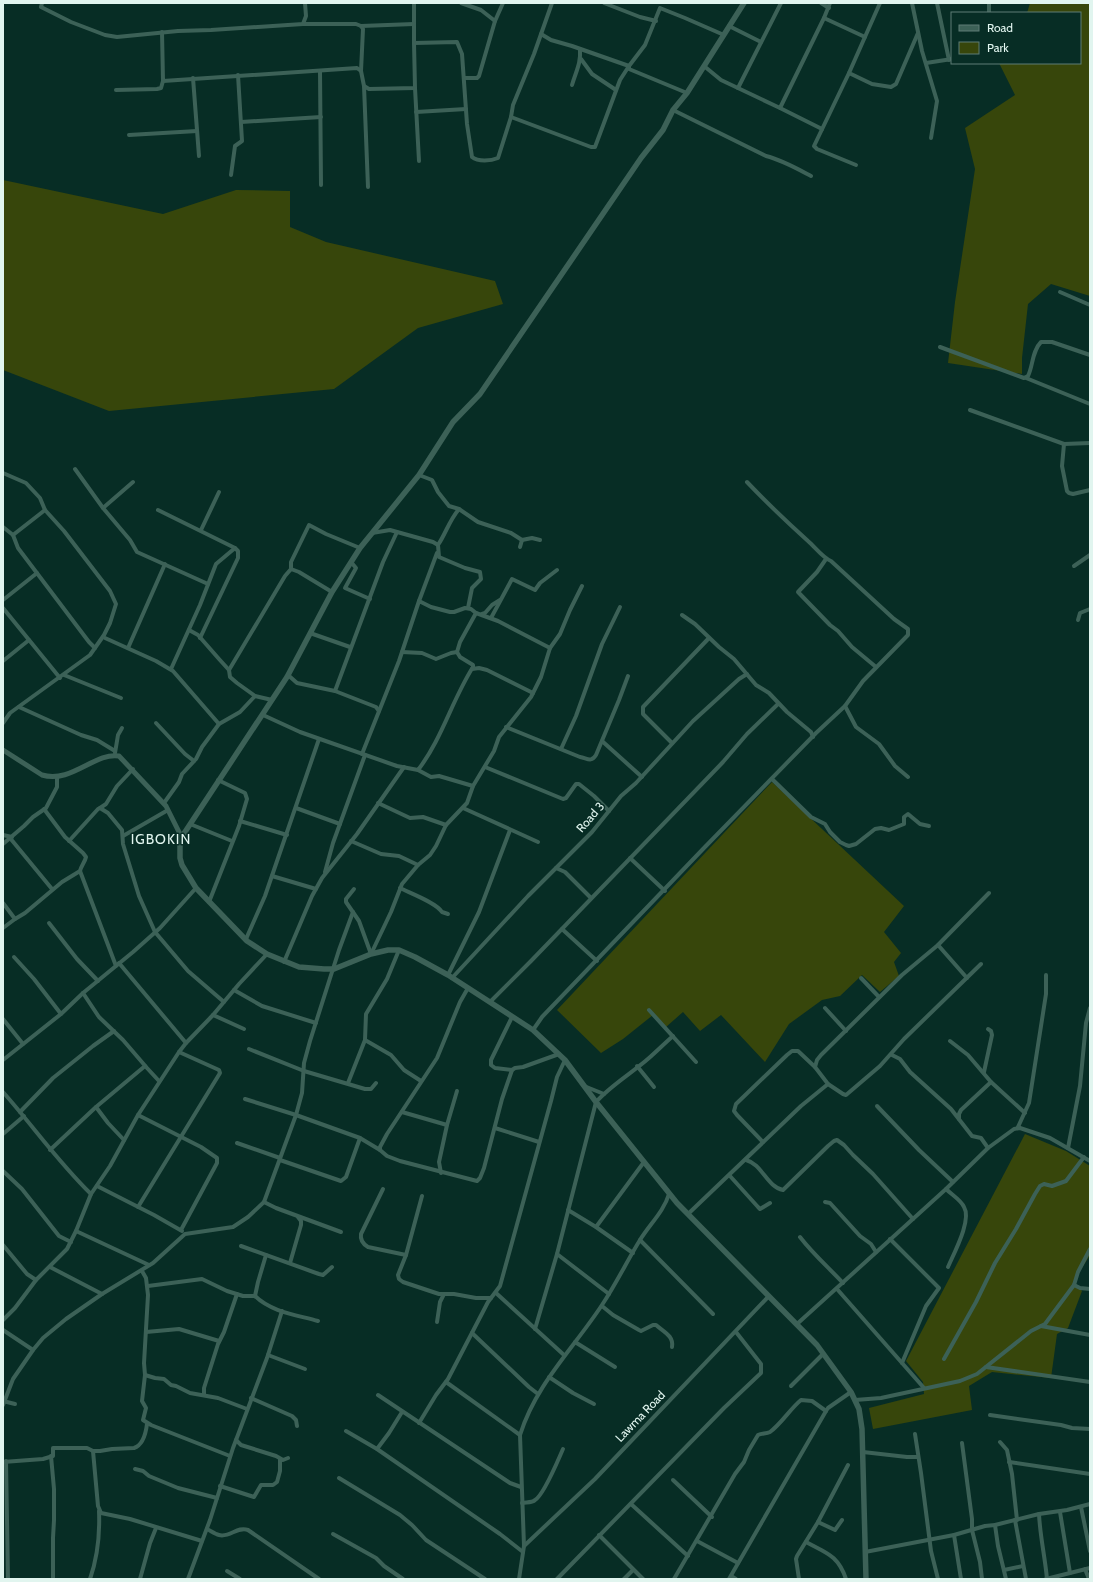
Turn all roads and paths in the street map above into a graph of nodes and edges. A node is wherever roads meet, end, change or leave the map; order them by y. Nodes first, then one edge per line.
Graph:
1 (42, 3) edge
2 (305, 3) edge
3 (414, 3) edge
4 (461, 3) edge
5 (503, 3) edge
6 (552, 3) edge
7 (604, 3) edge
8 (744, 3) edge
9 (781, 3) edge
10 (822, 3) edge
11 (880, 3) edge
12 (912, 3) edge
13 (937, 3) edge
14 (830, 5) edge
15 (824, 18) junction
16 (495, 21) junction
17 (656, 21) junction
18 (303, 24) junction
19 (414, 24) junction
20 (361, 26) junction
21 (729, 26) junction
22 (162, 32) junction
23 (918, 33) junction
24 (541, 34) junction
25 (724, 36) junction
26 (865, 37) junction
27 (762, 42) junction
28 (414, 43) junction
29 (580, 49) junction
30 (581, 59) junction
31 (950, 60) edge
32 (926, 63) junction
33 (629, 66) junction
34 (704, 66) junction
35 (320, 71) junction
36 (361, 71) junction
37 (849, 73) junction
38 (238, 75) junction
39 (193, 78) junction
40 (464, 78) junction
41 (163, 81) junction
42 (572, 85) dead end
43 (364, 86) junction
44 (415, 88) junction
45 (738, 88) junction
46 (116, 90) dead end
47 (616, 90) junction
48 (687, 92) junction
49 (466, 108) junction
50 (780, 108) junction
51 (673, 110) junction
52 (416, 112) junction
53 (511, 116) junction
54 (321, 118) junction
55 (241, 122) junction
56 (822, 129) junction
57 (197, 131) junction
58 (129, 135) dead end
59 (931, 138) dead end
60 (198, 156) dead end
61 (419, 161) dead end
62 (856, 165) dead end
63 (231, 175) dead end
64 (811, 176) dead end
65 (321, 185) dead end
66 (368, 187) dead end
67 (1060, 292) dead end
68 (1090, 305) edge
69 (940, 348) dead end
70 (1090, 355) edge
71 (1026, 378) junction
72 (1090, 404) edge
73 (970, 410) dead end
74 (1090, 443) edge
75 (1064, 444) junction
76 (75, 469) dead end
77 (3, 473) edge
78 (419, 475) junction
79 (133, 482) dead end
80 (747, 482) dead end
81 (1090, 490) edge
82 (219, 492) dead end
83 (104, 508) junction
84 (45, 510) junction
85 (158, 510) dead end
86 (459, 510) junction
87 (3, 527) edge
88 (201, 530) junction
89 (371, 533) junction
90 (396, 534) junction
91 (13, 535) junction
92 (522, 540) junction
93 (540, 540) dead end
94 (438, 545) junction
95 (520, 547) dead end
96 (235, 548) junction
97 (360, 548) junction
98 (438, 553) junction
99 (1090, 555) edge
100 (826, 559) junction
101 (352, 562) junction
102 (165, 564) junction
103 (1074, 566) dead end
104 (291, 570) junction
105 (557, 570) dead end
106 (37, 573) junction
107 (208, 584) junction
108 (582, 586) dead end
109 (332, 592) junction
110 (370, 598) junction
111 (3, 600) edge
112 (500, 600) junction
113 (419, 601) junction
114 (620, 607) dead end
115 (3, 608) edge
116 (468, 608) junction
117 (1090, 609) edge
118 (476, 613) junction
119 (482, 614) junction
120 (682, 615) dead end
121 (491, 618) junction
122 (1078, 620) dead end
123 (189, 630) junction
124 (310, 633) junction
125 (105, 638) dead end
126 (200, 638) junction
127 (710, 638) junction
128 (29, 640) junction
129 (350, 647) junction
130 (95, 648) junction
131 (128, 648) junction
132 (550, 648) junction
133 (402, 652) junction
134 (457, 652) junction
135 (3, 661) edge
136 (876, 667) junction
137 (472, 669) junction
138 (171, 670) junction
139 (229, 670) junction
140 (64, 674) junction
141 (747, 674) junction
142 (288, 676) junction
143 (628, 676) dead end
144 (60, 678) junction
145 (335, 691) junction
146 (533, 693) junction
147 (255, 696) junction
148 (121, 698) dead end
149 (272, 700) junction
150 (778, 704) junction
151 (845, 706) junction
152 (19, 708) junction
153 (377, 709) junction
154 (263, 715) junction
155 (3, 723) edge
156 (156, 723) dead end
157 (219, 724) junction
158 (506, 727) junction
159 (122, 728) dead end
160 (813, 734) junction
161 (319, 739) junction
162 (602, 741) junction
163 (672, 743) junction
164 (561, 749) junction
165 (3, 750) edge
166 (115, 753) junction
167 (363, 754) junction
168 (194, 761) junction
169 (404, 767) junction
170 (485, 767) junction
171 (133, 769) junction
172 (418, 770) junction
173 (58, 776) junction
174 (642, 777) junction
175 (908, 777) dead end
176 (772, 779) junction
177 (218, 780) junction
178 (474, 786) junction
179 (164, 803) junction
180 (378, 803) junction
181 (106, 804) junction
182 (100, 808) junction
183 (296, 808) junction
184 (463, 808) junction
185 (44, 809) junction
186 (168, 810) junction
187 (609, 811) junction
188 (106, 812) junction
189 (240, 821) junction
190 (190, 824) junction
191 (340, 824) junction
192 (446, 825) junction
193 (929, 826) dead end
194 (510, 830) junction
195 (3, 835) edge
196 (287, 835) junction
197 (122, 836) junction
198 (11, 838) junction
199 (182, 838) junction
200 (69, 841) junction
201 (232, 841) junction
202 (351, 841) junction
203 (538, 842) dead end
204 (3, 844) edge
205 (630, 858) junction
206 (562, 862) junction
207 (418, 865) junction
208 (556, 868) junction
209 (80, 871) junction
210 (565, 872) junction
211 (325, 874) junction
212 (272, 876) junction
213 (196, 888) junction
214 (400, 888) junction
215 (52, 889) junction
216 (316, 889) junction
217 (354, 889) dead end
218 (665, 891) junction
219 (989, 893) dead end
220 (591, 898) junction
221 (210, 902) junction
222 (3, 903) edge
223 (353, 912) junction
224 (448, 914) dead end
225 (15, 918) junction
226 (49, 923) dead end
227 (3, 928) edge
228 (562, 929) junction
229 (155, 932) junction
230 (246, 939) junction
231 (938, 945) junction
232 (399, 950) junction
233 (267, 954) junction
234 (371, 954) junction
235 (14, 957) dead end
236 (597, 961) junction
237 (284, 962) junction
238 (982, 964) dead end
239 (117, 965) junction
240 (334, 969) junction
241 (1046, 975) dead end
242 (450, 977) junction
243 (861, 978) dead end
244 (967, 978) junction
245 (98, 981) junction
246 (468, 988) junction
247 (234, 990) junction
248 (83, 993) junction
249 (879, 997) junction
250 (224, 1002) junction
251 (490, 1002) junction
252 (824, 1008) dead end
253 (1090, 1008) edge
254 (650, 1010) dead end
255 (61, 1014) junction
256 (213, 1015) junction
257 (512, 1017) junction
258 (3, 1019) edge
259 (316, 1023) junction
260 (244, 1029) dead end
261 (988, 1029) dead end
262 (533, 1030) junction
263 (114, 1031) junction
264 (846, 1031) junction
265 (673, 1036) junction
266 (365, 1040) junction
267 (950, 1041) dead end
268 (186, 1043) junction
269 (23, 1044) junction
270 (249, 1049) dead end
271 (179, 1052) junction
272 (559, 1054) junction
273 (892, 1055) junction
274 (3, 1060) edge
275 (565, 1060) junction
276 (696, 1062) dead end
277 (145, 1066) junction
278 (637, 1066) junction
279 (815, 1067) junction
280 (512, 1070) junction
281 (304, 1071) junction
282 (984, 1072) junction
283 (159, 1081) junction
284 (421, 1081) junction
285 (991, 1082) junction
286 (348, 1083) junction
287 (376, 1083) dead end
288 (828, 1084) junction
289 (583, 1086) junction
290 (654, 1087) dead end
291 (456, 1091) dead end
292 (3, 1092) edge
293 (604, 1094) junction
294 (245, 1099) dead end
295 (596, 1102) junction
296 (96, 1106) junction
297 (877, 1106) dead end
298 (20, 1112) junction
299 (402, 1112) junction
300 (604, 1112) junction
301 (1025, 1113) junction
302 (594, 1114) junction
303 (138, 1115) junction
304 (296, 1115) junction
305 (24, 1116) junction
306 (959, 1120) junction
307 (447, 1125) junction
308 (1018, 1127) junction
309 (494, 1128) junction
310 (3, 1134) edge
311 (180, 1137) junction
312 (360, 1138) junction
313 (124, 1140) junction
314 (540, 1142) junction
315 (763, 1142) junction
316 (237, 1143) dead end
317 (988, 1148) junction
318 (1068, 1148) junction
319 (50, 1150) junction
320 (380, 1150) junction
321 (1084, 1157) junction
322 (280, 1159) junction
323 (746, 1160) junction
324 (1090, 1161) edge
325 (644, 1162) junction
326 (3, 1171) edge
327 (441, 1173) junction
328 (730, 1176) junction
329 (953, 1182) junction
330 (97, 1186) junction
331 (383, 1189) dead end
332 (946, 1189) junction
333 (91, 1194) junction
334 (669, 1194) junction
335 (422, 1196) dead end
336 (264, 1202) junction
337 (825, 1202) dead end
338 (677, 1203) junction
339 (770, 1203) dead end
340 (666, 1204) junction
341 (138, 1207) junction
342 (568, 1210) junction
343 (688, 1214) junction
344 (298, 1217) junction
345 (913, 1219) junction
346 (596, 1227) junction
347 (181, 1230) junction
348 (76, 1231) junction
349 (341, 1232) dead end
350 (185, 1234) junction
351 (800, 1237) dead end
352 (890, 1239) junction
353 (640, 1240) junction
354 (71, 1242) junction
355 (3, 1245) edge
356 (242, 1246) dead end
357 (1090, 1249) edge
358 (876, 1252) junction
359 (633, 1253) junction
360 (557, 1254) junction
361 (266, 1255) junction
362 (406, 1255) junction
363 (290, 1263) junction
364 (150, 1265) junction
365 (50, 1267) junction
366 (332, 1267) dead end
367 (948, 1267) dead end
368 (142, 1271) junction
369 (36, 1280) junction
370 (843, 1283) junction
371 (1074, 1285) junction
372 (148, 1286) junction
373 (837, 1289) junction
374 (1090, 1289) edge
375 (496, 1292) junction
376 (102, 1294) junction
377 (237, 1294) junction
378 (444, 1294) junction
379 (609, 1294) junction
380 (255, 1296) junction
381 (768, 1297) junction
382 (482, 1298) junction
383 (491, 1298) junction
384 (488, 1302) junction
385 (602, 1306) junction
386 (282, 1311) junction
387 (713, 1314) dead end
388 (3, 1320) edge
389 (318, 1321) dead end
390 (436, 1322) dead end
391 (797, 1324) junction
392 (1041, 1326) junction
393 (535, 1329) junction
394 (3, 1330) edge
395 (146, 1332) junction
396 (736, 1332) junction
397 (472, 1333) junction
398 (1090, 1335) edge
399 (219, 1341) junction
400 (575, 1342) junction
401 (672, 1347) dead end
402 (33, 1350) junction
403 (823, 1354) junction
404 (268, 1355) junction
405 (564, 1355) junction
406 (944, 1359) dead end
407 (902, 1363) junction
408 (615, 1367) dead end
409 (986, 1367) junction
410 (305, 1369) dead end
411 (145, 1375) junction
412 (549, 1377) junction
413 (446, 1382) junction
414 (1090, 1382) edge
415 (791, 1386) dead end
416 (924, 1388) junction
417 (851, 1392) junction
418 (538, 1394) junction
419 (204, 1395) junction
420 (378, 1395) dead end
421 (251, 1398) junction
422 (855, 1400) junction
423 (4, 1403) edge
424 (15, 1404) dead end
425 (594, 1404) dead end
426 (247, 1409) junction
427 (826, 1411) junction
428 (402, 1412) junction
429 (990, 1415) dead end
430 (419, 1422) junction
431 (148, 1425) junction
432 (297, 1426) dead end
433 (1090, 1429) edge
434 (346, 1430) dead end
435 (915, 1434) dead end
436 (520, 1435) junction
437 (236, 1440) junction
438 (1000, 1442) dead end
439 (962, 1443) dead end
440 (377, 1449) junction
441 (563, 1449) dead end
442 (93, 1451) junction
443 (863, 1452) junction
444 (51, 1456) junction
445 (230, 1456) junction
446 (918, 1456) junction
447 (288, 1458) dead end
448 (280, 1459) junction
449 (5, 1462) edge
450 (1009, 1462) junction
451 (848, 1465) dead end
452 (135, 1468) dead end
453 (1090, 1474) edge
454 (339, 1478) dead end
455 (673, 1480) dead end
456 (220, 1486) junction
457 (521, 1487) junction
458 (217, 1498) junction
459 (522, 1503) junction
460 (631, 1504) junction
461 (1090, 1504) edge
462 (1081, 1507) junction
463 (99, 1510) junction
464 (1060, 1512) junction
465 (1039, 1514) junction
466 (712, 1517) junction
467 (842, 1520) dead end
468 (1016, 1520) junction
469 (818, 1522) junction
470 (995, 1525) junction
471 (156, 1528) junction
472 (207, 1529) junction
473 (972, 1530) junction
474 (333, 1534) dead end
475 (954, 1535) junction
476 (600, 1536) junction
477 (930, 1539) junction
478 (202, 1541) junction
479 (697, 1542) junction
480 (806, 1542) junction
481 (524, 1546) junction
482 (1090, 1551) edge
483 (523, 1552) junction
484 (865, 1552) junction
485 (688, 1556) junction
486 (738, 1564) junction
487 (1023, 1566) junction
488 (1088, 1569) edge
489 (633, 1570) junction
490 (1004, 1570) junction
491 (228, 1571) dead end
492 (8, 1573) junction
493 (1070, 1573) junction
494 (3, 1574) edge
495 (730, 1577) edge
496 (8, 1579) edge
497 (53, 1579) edge
498 (90, 1579) edge
499 (140, 1579) edge
500 (188, 1579) edge
501 (240, 1579) edge
502 (319, 1579) edge
503 (403, 1579) edge
504 (485, 1579) edge
505 (519, 1579) edge
506 (557, 1579) edge
507 (624, 1579) edge
508 (643, 1579) edge
509 (674, 1579) edge
510 (736, 1579) edge
511 (799, 1579) edge
512 (846, 1579) edge
513 (866, 1579) edge
514 (938, 1579) edge
515 (961, 1579) edge
516 (982, 1579) edge
517 (1006, 1579) edge
518 (1026, 1579) edge
519 (1047, 1579) edge
520 (1089, 1579) edge

1 - 22 street
2 - 18 street
3 - 19 street
4 - 16 street
5 - 16 street
6 - 24 street
7 - 17 street
8 - 21 main road
9 - 27 street
10 - 14 street
11 - 26 street
12 - 23 street
13 - 31 street
14 - 15 street
15 - 26 street
15 - 50 street
16 - 40 street
17 - 25 street
17 - 33 street
18 - 20 street
18 - 22 street
19 - 20 street
19 - 28 street
20 - 36 street
21 - 25 main road
21 - 27 street
22 - 41 street
23 - 32 street
23 - 37 street
24 - 29 street
24 - 53 street
25 - 34 main road
26 - 37 street
27 - 45 street
28 - 40 street
28 - 44 street
29 - 30 street
29 - 33 street
30 - 42 street
30 - 47 street
31 - 32 street
32 - 59 street
33 - 47 street
33 - 48 street
34 - 45 street
34 - 48 main road
35 - 36 street
35 - 38 street
35 - 54 street
36 - 43 street
37 - 56 street
38 - 39 street
38 - 55 street
39 - 41 street
39 - 57 street
40 - 49 street
41 - 46 street
43 - 44 street
43 - 66 street
44 - 52 street
45 - 50 street
47 - 53 street
48 - 51 main road
49 - 52 street
49 - 53 street
50 - 56 street
51 - 64 street
51 - 78 main road
52 - 61 street
54 - 55 street
54 - 65 street
55 - 63 street
56 - 62 street
57 - 58 street
57 - 60 street
67 - 68 street
69 - 71 street
70 - 71 street
71 - 72 street
73 - 75 street
74 - 75 street
75 - 81 street
76 - 83 street
77 - 84 street
78 - 86 street
78 - 89 main road
79 - 83 street
80 - 100 street
82 - 88 street
83 - 102 street
84 - 91 street
84 - 130 street
85 - 88 street
86 - 92 street
86 - 94 street
87 - 91 street
88 - 96 street
89 - 90 street
89 - 97 main road
90 - 94 street
90 - 110 street
91 - 106 street
92 - 93 street
92 - 95 street
94 - 98 street
96 - 107 street
96 - 126 street
97 - 101 main road
97 - 104 street
98 - 113 street
98 - 116 street
99 - 103 street
100 - 136 street
100 - 136 street
101 - 109 main road
101 - 110 street
102 - 107 street
102 - 131 street
104 - 109 street
104 - 139 street
105 - 112 street
106 - 111 street
106 - 130 street
107 - 123 street
108 - 132 street
109 - 124 main road
110 - 129 street
112 - 119 street
112 - 121 street
113 - 116 street
113 - 133 street
114 - 164 street
115 - 128 street
116 - 118 street
117 - 122 street
118 - 119 street
118 - 134 street
119 - 121 street
120 - 127 street
121 - 132 street
123 - 126 street
123 - 138 street
124 - 129 street
124 - 142 main road
125 - 131 street
126 - 139 street
127 - 141 street
127 - 163 street
128 - 135 street
128 - 144 street
129 - 145 street
130 - 140 street
131 - 138 street
132 - 146 street
133 - 134 street
133 - 153 street
134 - 137 street
136 - 151 street
137 - 146 street
137 - 172 street
138 - 157 street
139 - 147 street
140 - 144 street
140 - 148 street
141 - 150 street
141 - 163 street, Road 3
142 - 145 street
142 - 149 main road
143 - 162 street
144 - 152 street
145 - 153 street
146 - 158 street
147 - 149 street
147 - 157 street
149 - 154 main road
150 - 160 street
150 - 205 street
151 - 160 street
151 - 175 street
152 - 155 street
152 - 166 street
153 - 167 street
154 - 161 street
154 - 177 main road
156 - 168 street
157 - 168 street
158 - 164 street
158 - 170 street
159 - 166 street
160 - 176 street
161 - 167 street
161 - 183 street
162 - 164 street
162 - 174 street
163 - 174 street, Road 3
165 - 173 street
166 - 171 street
166 - 173 street
167 - 169 street
167 - 191 street
168 - 179 street
169 - 172 street
169 - 180 street
170 - 178 street
170 - 187 street
171 - 179 street
171 - 181 street
172 - 178 street
173 - 185 street
174 - 187 street, Road 3
176 - 193 street
176 - 218 street
177 - 189 street
177 - 190 main road
178 - 184 street
179 - 186 street
180 - 192 street
180 - 202 street
181 - 182 street
181 - 188 street
182 - 188 street
182 - 200 street
183 - 191 street
183 - 196 street
184 - 192 street
184 - 194 street
185 - 198 street
185 - 200 street
186 - 197 street
186 - 199 street
187 - 206 street, Road 3
188 - 197 street
189 - 196 street
189 - 201 street
190 - 199 main road
190 - 201 street
191 - 211 street
192 - 207 street
194 - 203 street
194 - 242 street
195 - 198 street
196 - 212 street
197 - 229 street
198 - 204 street
198 - 215 street
199 - 213 main road
200 - 209 street
201 - 221 street
202 - 207 street
202 - 211 street
205 - 218 street
205 - 220 street
206 - 208 street, Road 3
206 - 210 street
207 - 214 street
208 - 210 street
208 - 242 street, Road 3
209 - 215 street
209 - 239 street
210 - 220 street
211 - 216 street
212 - 216 street
212 - 230 street
213 - 221 main road
213 - 229 street
214 - 224 street
214 - 234 street
215 - 225 street
216 - 237 street
217 - 223 street
218 - 236 street
219 - 231 street
220 - 228 street
221 - 230 main road
222 - 225 street
223 - 234 street
223 - 240 street
225 - 227 street
226 - 245 street
228 - 236 street
228 - 251 street
229 - 239 street
229 - 250 street
230 - 233 main road
231 - 244 street
231 - 249 street
232 - 234 main road
232 - 242 main road
232 - 266 street
233 - 237 main road
233 - 247 street
234 - 240 main road
235 - 255 street
236 - 262 street
237 - 240 main road
238 - 244 street
239 - 245 street
239 - 268 street
240 - 259 street
241 - 301 street
242 - 246 main road
243 - 249 street
244 - 273 street
245 - 248 street
246 - 251 main road
246 - 284 street
247 - 250 street
247 - 259 street
248 - 255 street
248 - 263 street
249 - 264 street
250 - 256 street
251 - 257 main road
252 - 264 street
253 - 318 street
254 - 265 street
255 - 269 street
256 - 260 street
256 - 268 street
257 - 262 main road
257 - 280 street
258 - 269 street
259 - 281 street
261 - 282 street
262 - 272 main road
263 - 277 street
263 - 298 street
264 - 279 street
265 - 276 street
265 - 278 street
266 - 284 street
266 - 286 street
267 - 282 street
268 - 271 street
269 - 274 street
270 - 281 street
271 - 283 street
271 - 311 street
272 - 275 main road
272 - 280 street
273 - 288 street
273 - 306 street
275 - 289 main road
275 - 314 street
277 - 283 street
277 - 296 street
278 - 290 street
278 - 293 street
279 - 288 street
279 - 315 street
280 - 309 street
281 - 286 street
281 - 304 street
282 - 285 street
283 - 303 street
284 - 299 street
285 - 301 street
285 - 306 street
286 - 287 street
288 - 315 street
289 - 293 street
289 - 295 main road
291 - 307 street
292 - 298 street
293 - 295 street
294 - 304 street
295 - 300 main road
295 - 302 street
296 - 313 street
296 - 319 street
297 - 329 street
298 - 305 street
299 - 307 street
299 - 320 street
300 - 302 street
300 - 325 main road
301 - 308 street
302 - 342 street
303 - 311 street
303 - 313 street
304 - 312 street
304 - 322 street
305 - 310 street
305 - 319 street
306 - 317 street
307 - 327 street
308 - 317 street
308 - 318 street
309 - 314 street
309 - 327 street
311 - 341 street
311 - 347 street
312 - 320 street
312 - 322 street
313 - 330 street
314 - 375 street
315 - 323 street
316 - 322 street
317 - 329 street
318 - 321 street
319 - 333 street
320 - 327 street
321 - 324 street
321 - 406 street
322 - 336 street
323 - 328 street
323 - 345 street
325 - 334 main road
325 - 346 street
326 - 354 street
328 - 339 street
328 - 343 street
329 - 332 street
330 - 333 street
330 - 341 street
331 - 362 street
332 - 345 street
332 - 367 street
333 - 348 street
334 - 338 main road
334 - 340 street
335 - 362 street
336 - 344 street
336 - 350 street
337 - 358 street
338 - 340 street
338 - 343 main road
340 - 353 street
341 - 347 street
342 - 346 street
342 - 360 street
343 - 381 main road
344 - 349 street
344 - 363 street
345 - 352 street
346 - 359 street
347 - 350 street
348 - 354 street
348 - 364 street
350 - 364 street
351 - 370 street
352 - 358 street
352 - 407 street
353 - 359 street
353 - 387 street
354 - 365 street
355 - 369 street
356 - 361 street
357 - 371 street
358 - 370 street
359 - 379 street
360 - 379 street
360 - 393 street
361 - 363 street
361 - 380 street
362 - 378 street
363 - 366 street
364 - 368 street
365 - 369 street
365 - 376 street
368 - 372 street
368 - 376 street
369 - 388 street
370 - 373 street
371 - 374 street
371 - 392 street
372 - 377 street
372 - 395 street
373 - 391 street
373 - 407 street
375 - 383 street
375 - 393 street
376 - 402 street
377 - 380 street
377 - 399 street
378 - 382 street
378 - 390 street
379 - 385 street
380 - 386 street
381 - 391 main road
381 - 396 street, Lawma Road
382 - 383 street
382 - 384 street
383 - 384 street
384 - 397 street
385 - 400 street
385 - 401 street
386 - 389 street
386 - 404 street
391 - 403 main road
392 - 398 street
392 - 409 street
393 - 405 street
394 - 402 street
395 - 399 street
395 - 411 street
396 - 460 street
396 - 481 street, Lawma Road
397 - 413 street
397 - 418 street
399 - 419 street
400 - 405 street
400 - 408 street
402 - 423 street
403 - 415 street
403 - 417 main road
404 - 410 street
404 - 421 street
405 - 412 street
407 - 416 street
409 - 414 street
409 - 416 street
411 - 419 street
411 - 431 street
412 - 418 street
412 - 425 street
413 - 430 street
413 - 436 street
416 - 422 street
417 - 422 main road
417 - 427 street
418 - 436 street
419 - 426 street
420 - 428 street
421 - 426 street
421 - 432 street
422 - 443 main road
423 - 424 street
426 - 437 street
427 - 466 street
427 - 486 street
428 - 430 street
428 - 440 street
429 - 433 street
430 - 457 street
431 - 442 street
431 - 445 street
434 - 440 street
435 - 446 street
436 - 457 street
437 - 445 street
437 - 448 street
438 - 450 street
439 - 473 street
440 - 483 street
441 - 459 street
442 - 444 street
442 - 463 street
443 - 446 street
443 - 484 main road
444 - 449 street
444 - 497 street
445 - 456 street
446 - 477 street
447 - 448 street
448 - 456 street
449 - 492 street
450 - 453 street
450 - 468 street
451 - 469 street
452 - 458 street
454 - 504 street
455 - 466 street
456 - 458 street
457 - 459 street
458 - 472 street
459 - 481 street
460 - 476 street
460 - 485 street
461 - 462 street
462 - 464 street
462 - 482 street
463 - 471 street
463 - 498 street
464 - 465 street
464 - 493 street
465 - 468 street
465 - 519 street
466 - 479 street
467 - 469 street
468 - 470 street
468 - 487 street
469 - 480 street
470 - 473 street
470 - 490 street
471 - 478 street
471 - 499 street
472 - 478 street
472 - 502 street
473 - 475 street
473 - 516 street
474 - 503 street
475 - 477 street
475 - 515 street
476 - 489 street
476 - 506 street
477 - 484 street
477 - 514 street
478 - 500 street
479 - 485 street
479 - 486 street
480 - 511 street
480 - 512 street
481 - 483 street
483 - 505 street
484 - 513 main road
485 - 509 street
486 - 495 street
487 - 490 street
487 - 518 street
488 - 493 street
488 - 520 street
489 - 507 street
489 - 508 street
490 - 517 street
491 - 501 street
492 - 494 street
492 - 496 street
493 - 519 street
495 - 510 street

